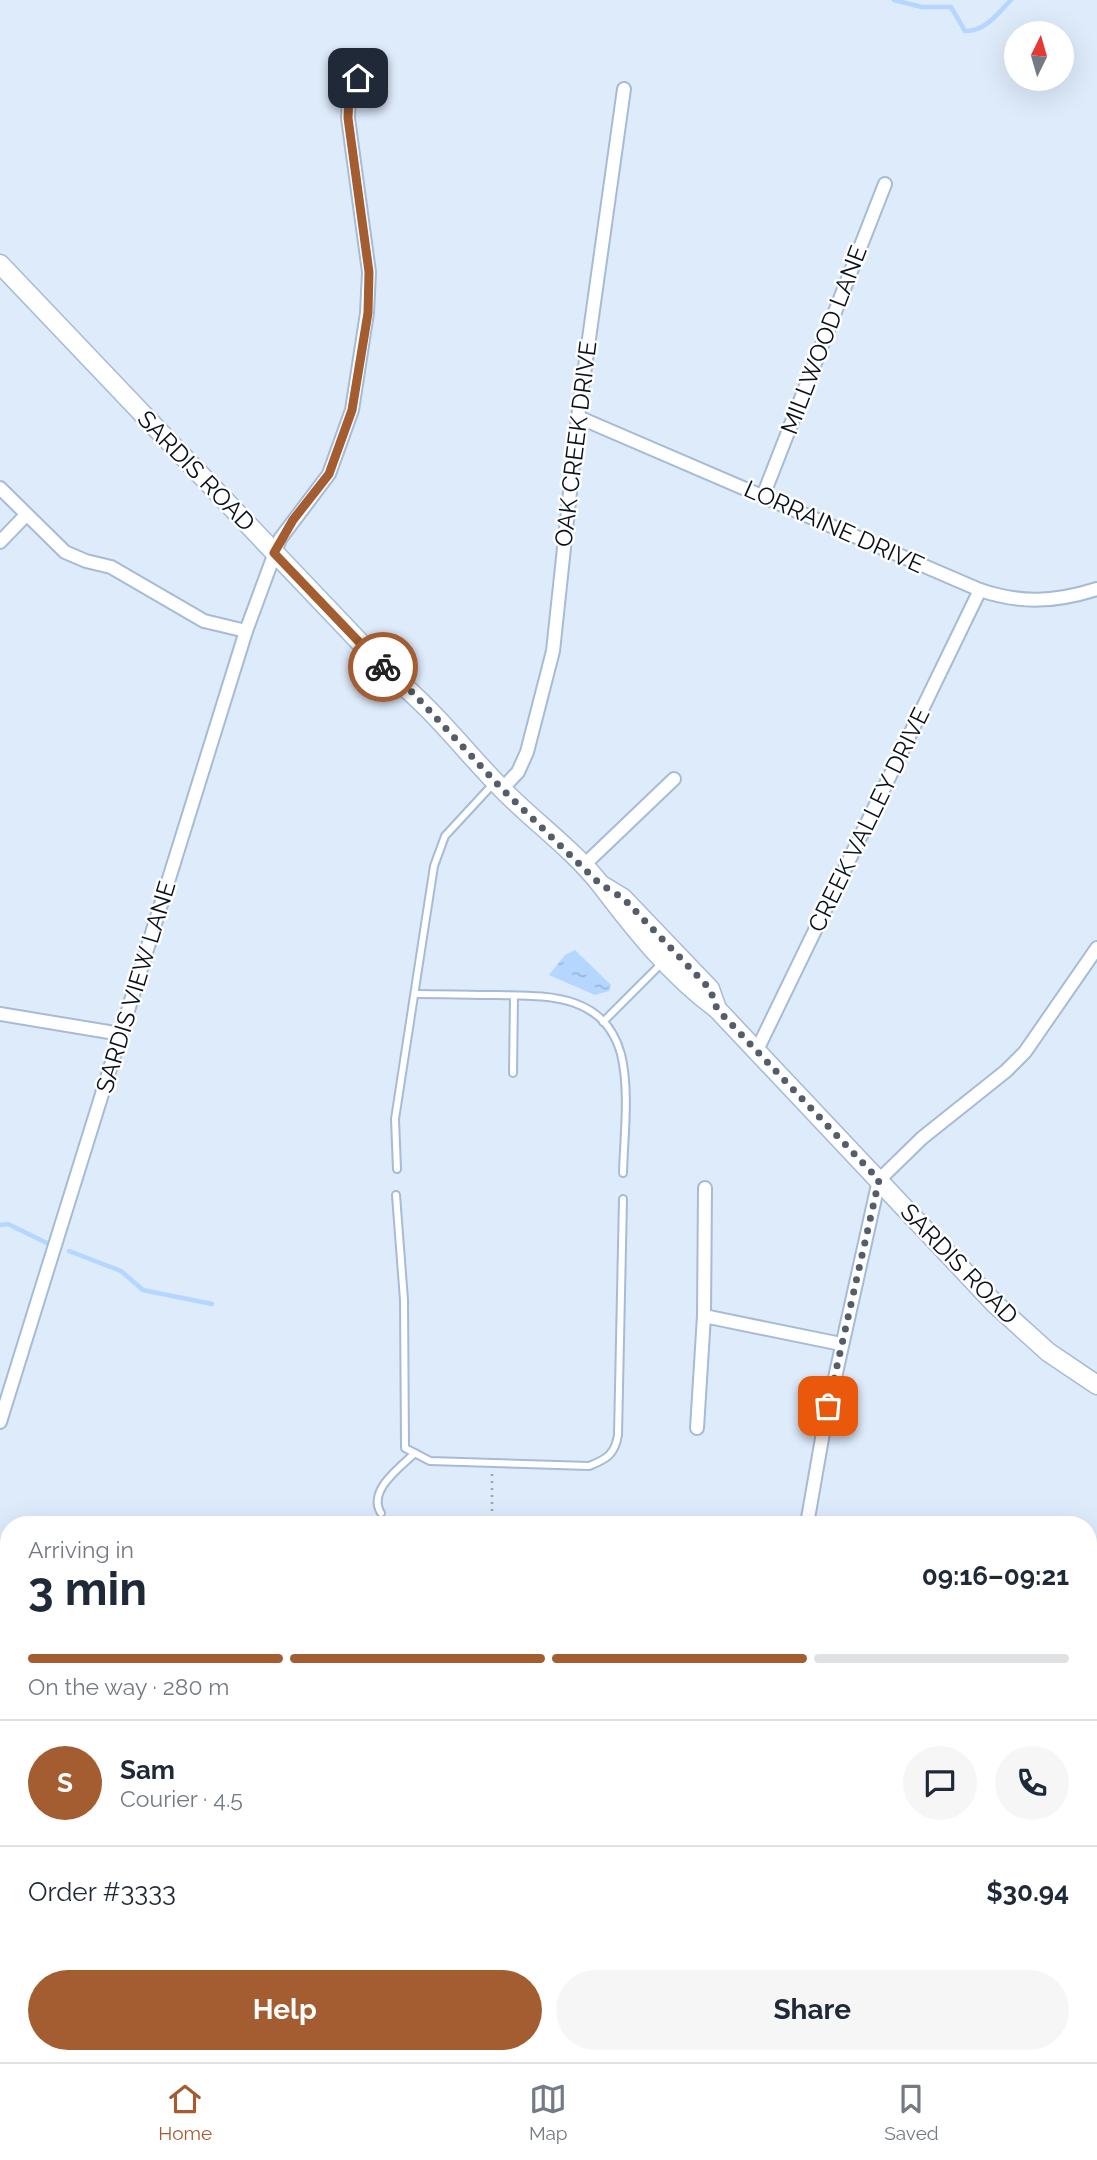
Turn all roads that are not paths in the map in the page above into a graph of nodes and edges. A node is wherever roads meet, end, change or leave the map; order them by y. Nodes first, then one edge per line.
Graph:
1 (358, 78) dead end
2 (624, 89) dead end
3 (885, 184) dead end
4 (0, 264) edge
5 (578, 417) junction
6 (0, 488) edge
7 (763, 496) junction
8 (26, 515) junction
9 (0, 542) edge
10 (274, 553) junction
11 (1097, 589) edge
12 (980, 590) junction
13 (246, 631) junction
14 (674, 779) dead end
15 (499, 785) junction
16 (583, 866) junction
17 (600, 884) junction
18 (1097, 948) edge
19 (664, 961) junction
20 (415, 994) junction
21 (514, 996) junction
22 (717, 1009) junction
23 (0, 1014) edge
24 (603, 1021) junction
25 (121, 1034) junction
26 (757, 1050) junction
27 (513, 1073) dead end
28 (397, 1169) dead end
29 (623, 1173) dead end
30 (879, 1180) junction
31 (705, 1188) dead end
32 (396, 1195) dead end
33 (623, 1199) dead end
34 (704, 1316) junction
35 (841, 1343) junction
36 (1097, 1385) edge
37 (0, 1422) edge
38 (697, 1427) dead end
39 (415, 1453) junction
40 (381, 1513) dead end
41 (809, 1516) edge

1 - 10 street, SARDIS VIEW LANE
2 - 5 street, OAK CREEK DRIVE
3 - 7 street, MILLWOOD LANE
4 - 10 main road, SARDIS ROAD
5 - 7 street, LORRAINE DRIVE
5 - 15 street, OAK CREEK DRIVE
6 - 8 street
7 - 12 street, LORRAINE DRIVE
8 - 9 street
8 - 13 street
10 - 13 street, SARDIS VIEW LANE
10 - 15 main road, SARDIS ROAD
11 - 12 street, LORRAINE DRIVE
12 - 26 street, CREEK VALLEY DRIVE
13 - 25 street, SARDIS VIEW LANE
14 - 16 street
15 - 16 main road, SARDIS ROAD
15 - 20 lane
16 - 17 main road, SARDIS ROAD
17 - 19 main road, SARDIS ROAD
17 - 22 main road, SARDIS ROAD
18 - 30 street
19 - 22 main road, SARDIS ROAD
19 - 24 lane
20 - 21 lane
20 - 28 lane
21 - 24 lane
21 - 27 lane
22 - 26 main road, SARDIS ROAD
23 - 25 street
24 - 29 lane
25 - 37 street, SARDIS VIEW LANE
26 - 30 main road, SARDIS ROAD
30 - 35 street
30 - 36 main road, SARDIS ROAD
31 - 34 street
32 - 39 lane
33 - 39 lane
34 - 35 street
34 - 38 street
35 - 41 street
39 - 40 lane

